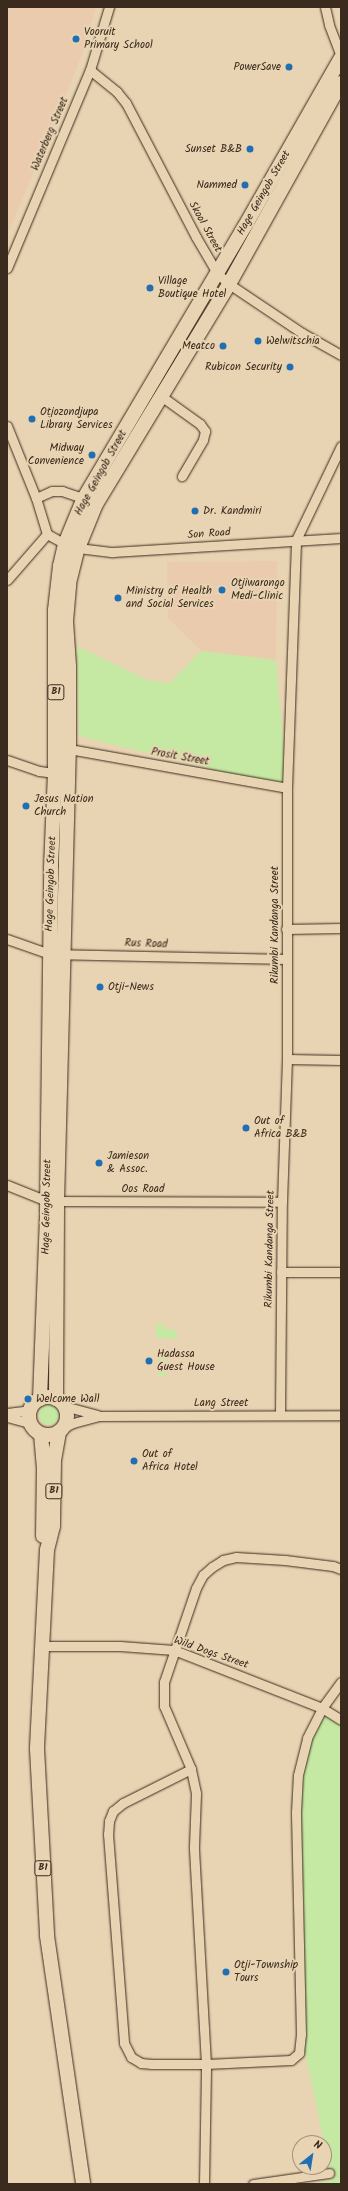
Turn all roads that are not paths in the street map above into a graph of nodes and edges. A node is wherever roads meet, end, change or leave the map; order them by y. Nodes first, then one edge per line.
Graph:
1 (109, 7) edge
2 (325, 7) edge
3 (341, 57) edge
4 (90, 70) junction
5 (341, 83) edge
6 (251, 229) junction
7 (7, 268) edge
8 (217, 273) junction
9 (229, 284) junction
10 (341, 356) edge
11 (161, 396) junction
12 (7, 426) edge
13 (341, 446) edge
14 (111, 466) junction
15 (182, 476) dead end
16 (36, 498) junction
17 (90, 501) junction
18 (47, 534) junction
19 (341, 538) edge
20 (296, 540) junction
21 (72, 546) junction
22 (7, 580) edge
23 (69, 749) junction
24 (7, 760) edge
25 (55, 773) junction
26 (287, 788) junction
27 (341, 928) edge
28 (286, 929) junction
29 (7, 939) edge
30 (56, 954) junction
31 (287, 959) junction
32 (287, 1059) junction
33 (341, 1060) edge
34 (7, 1185) edge
35 (52, 1201) junction
36 (282, 1202) junction
37 (281, 1272) junction
38 (341, 1272) edge
39 (40, 1399) junction
40 (60, 1403) junction
41 (7, 1413) edge
42 (280, 1415) junction
43 (341, 1415) edge
44 (30, 1416) junction
45 (100, 1416) junction
46 (7, 1417) edge
47 (61, 1430) junction
48 (41, 1434) junction
49 (47, 1550) junction
50 (341, 1569) edge
51 (41, 1646) junction
52 (174, 1650) junction
53 (341, 1682) edge
54 (322, 1708) junction
55 (341, 1720) edge
56 (191, 1769) junction
57 (206, 2064) junction
58 (315, 2175) edge
59 (83, 2184) edge
60 (204, 2184) edge
61 (253, 2184) edge

1 - 4 street, Waterberg Street
2 - 3 street
3 - 6 highway, Hage Geingob Street / B1
4 - 7 street, Waterberg Street
4 - 8 street, Skool Street
5 - 6 highway, Hage Geingob Street / B1
6 - 8 highway, Hage Geingob Street / B1
6 - 9 highway, Hage Geingob Street / B1
8 - 9 street, Skool Street
8 - 14 highway, Hage Geingob Street / B1
9 - 10 street, Skool Street
9 - 11 highway, Hage Geingob Street / B1
11 - 14 highway, Hage Geingob Street / B1
11 - 15 street
12 - 16 street
13 - 20 street, Rikumbi Kandanga Street
14 - 17 highway, Hage Geingob Street / B1
16 - 17 street
16 - 18 street
17 - 21 highway, Hage Geingob Street / B1
18 - 21 street, Son Road
18 - 22 street
19 - 20 street, Son Road
20 - 21 street, Son Road
20 - 26 street, Rikumbi Kandanga Street
21 - 23 highway, Hage Geingob Street / B1
21 - 25 highway, Hage Geingob Street / B1
23 - 26 street, Prosit Street
23 - 30 highway, Hage Geingob Street / B1
24 - 25 street
25 - 30 highway, Hage Geingob Street / B1
26 - 28 street, Rikumbi Kandanga Street
27 - 28 street
28 - 31 street, Rikumbi Kandanga Street
29 - 30 street, Rus Road
30 - 31 street, Rus Road
30 - 35 highway, Hage Geingob Street / B1
31 - 32 street, Rikumbi Kandanga Street
32 - 33 street
32 - 36 street, Rikumbi Kandanga Street
34 - 35 street, Oos Road
35 - 36 street, Oos Road
35 - 39 highway, Hage Geingob Street / B1
35 - 40 highway, Hage Geingob Street / B1
36 - 37 street, Rikumbi Kandanga Street
37 - 38 street
37 - 42 street, Rikumbi Kandanga Street
39 - 40 highway
39 - 44 highway
40 - 45 street, Lang Street
40 - 47 highway, Hage Geingob Street / B1
41 - 44 street
42 - 43 street, Lang Street
42 - 45 street, Lang Street
44 - 46 street
44 - 48 highway
45 - 47 street, Lang Street
47 - 48 highway
47 - 49 highway, B1
48 - 49 highway, B1
49 - 51 highway, B1
50 - 52 street
51 - 52 street, Wild Dogs Street
51 - 59 highway, B1
52 - 54 street, Wild Dogs Street
52 - 56 street
53 - 54 street
54 - 55 street, Wild Dogs Street
54 - 57 street
56 - 57 street
56 - 57 street
57 - 60 street
58 - 61 street

